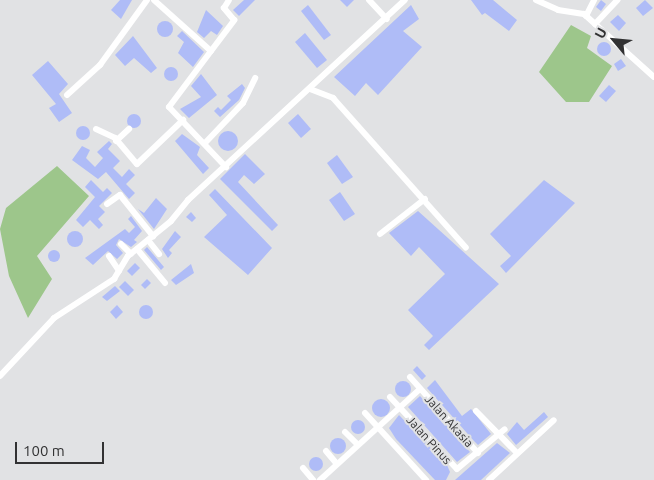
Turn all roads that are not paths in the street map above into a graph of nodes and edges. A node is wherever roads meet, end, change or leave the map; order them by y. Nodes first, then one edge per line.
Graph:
1 (147, 0) edge
2 (154, 0) edge
3 (229, 0) edge
4 (369, 0) edge
5 (405, 0) edge
6 (536, 0) edge
7 (594, 0) edge
8 (617, 0) edge
9 (586, 16) junction
10 (387, 19) junction
11 (596, 24) junction
12 (211, 51) junction
13 (654, 77) edge
14 (255, 78) dead end
15 (310, 89) junction
16 (67, 95) dead end
17 (183, 120) junction
18 (96, 129) dead end
19 (129, 129) dead end
20 (116, 141) junction
21 (205, 143) junction
22 (226, 167) junction
23 (425, 200) junction
24 (107, 204) dead end
25 (380, 234) dead end
26 (150, 238) junction
27 (122, 244) dead end
28 (466, 248) dead end
29 (137, 249) junction
30 (130, 254) junction
31 (159, 254) dead end
32 (109, 256) dead end
33 (119, 271) junction
34 (165, 284) dead end
35 (0, 376) edge
36 (410, 377) dead end
37 (420, 389) junction
38 (390, 397) dead end
39 (400, 407) junction
40 (476, 411) dead end
41 (365, 413) dead end
42 (554, 420) dead end
43 (378, 427) junction
44 (505, 429) dead end
45 (345, 432) dead end
46 (498, 435) junction
47 (358, 445) junction
48 (326, 451) dead end
49 (478, 453) junction
50 (517, 453) junction
51 (337, 464) junction
52 (303, 468) dead end
53 (313, 480) edge
54 (320, 480) edge
55 (426, 480) edge
56 (489, 480) edge

1 - 16 street
2 - 12 street
3 - 12 street
4 - 10 street
5 - 10 street
6 - 9 street
7 - 9 street
8 - 11 street
9 - 11 street
10 - 15 street
11 - 13 street
12 - 17 street
14 - 21 street
15 - 22 street
15 - 23 street
17 - 20 street
17 - 21 street
18 - 20 street
19 - 20 street
21 - 22 street
22 - 26 street
23 - 25 street
23 - 28 street
24 - 26 street
26 - 29 street
26 - 31 street
27 - 30 street
29 - 30 street
29 - 34 street
30 - 33 street
32 - 33 street
33 - 35 street
36 - 37 street, Jalan Akasia
37 - 39 street
37 - 49 street, Jalan Akasia
38 - 39 street, Jalan Pinus
39 - 43 street
39 - 49 street, Jalan Pinus
40 - 46 street
41 - 43 street
42 - 50 street
43 - 47 street
43 - 55 street
44 - 46 street
45 - 47 street
46 - 49 street
46 - 50 street
47 - 51 street
48 - 51 street
50 - 56 street
51 - 54 street
52 - 53 street

